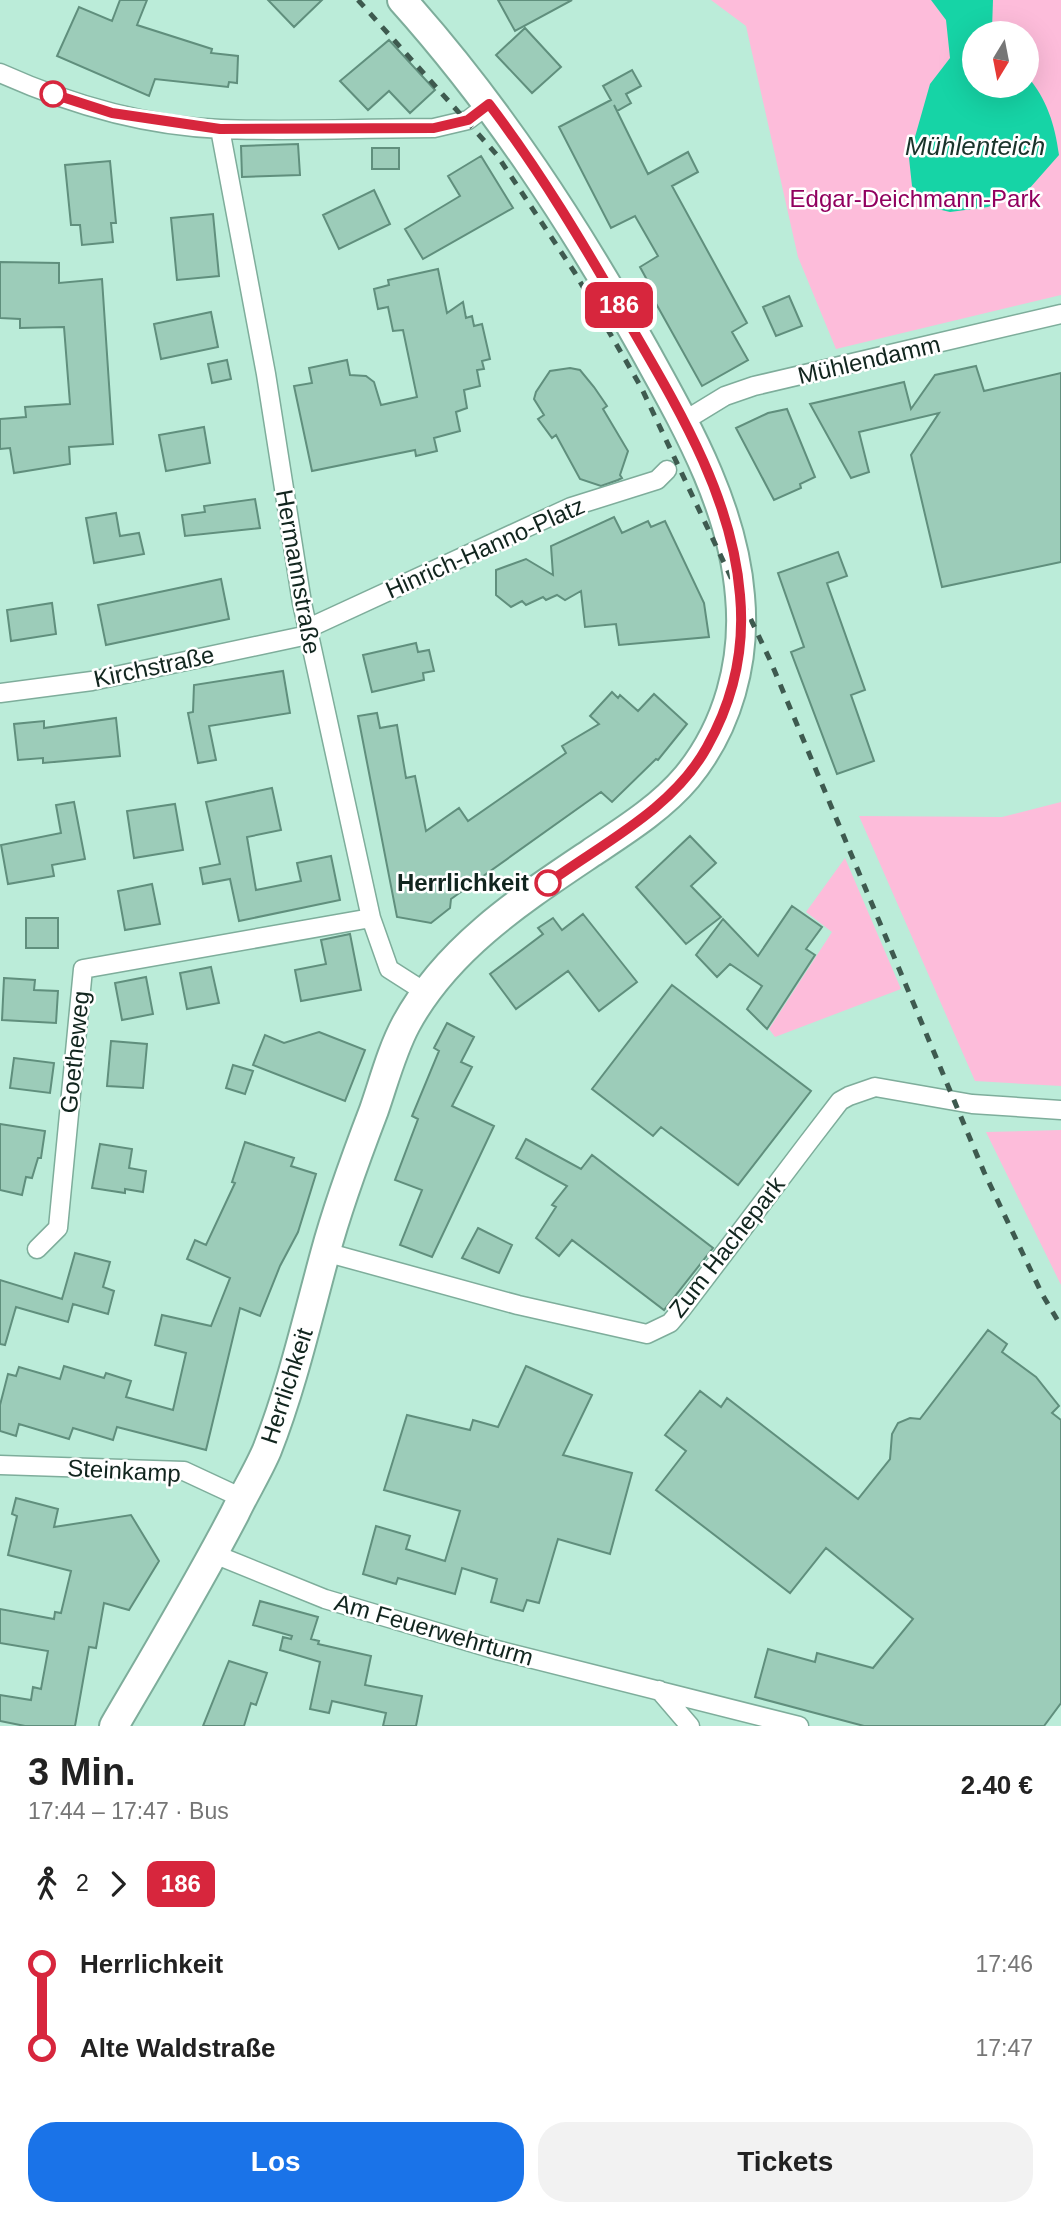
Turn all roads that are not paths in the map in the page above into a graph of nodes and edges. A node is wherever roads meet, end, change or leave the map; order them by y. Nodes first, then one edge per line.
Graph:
1 (402, 0) edge
2 (0, 73) edge
3 (489, 104) junction
4 (220, 129) junction
5 (1061, 314) edge
6 (684, 421) junction
7 (667, 470) dead end
8 (308, 635) junction
9 (0, 693) edge
10 (370, 918) junction
11 (425, 992) junction
12 (1061, 1110) edge
13 (37, 1249) dead end
14 (325, 1252) junction
15 (0, 1465) edge
16 (242, 1498) junction
17 (214, 1554) junction
18 (659, 1690) junction
19 (114, 1726) edge
20 (690, 1726) edge
21 (799, 1726) edge

1 - 3 main road, Herrlichkeit
2 - 4 street
3 - 4 street
3 - 6 main road, Herrlichkeit
4 - 8 street, Hermannstraße
5 - 6 street, Mühlendamm
6 - 11 main road, Herrlichkeit
7 - 8 street, Hinrich-Hanno-Platz
8 - 9 street, Kirchstraße
8 - 10 street, Hermannstraße
10 - 11 street, Hermannstraße
10 - 13 street, Goetheweg
11 - 14 main road, Herrlichkeit
12 - 14 street, Zum Hachepark
14 - 16 main road, Herrlichkeit
15 - 16 street, Steinkamp
16 - 17 main road, Herrlichkeit
17 - 18 street, Am Feuerwehrturm
17 - 19 main road, Herrlichkeit
18 - 20 street
18 - 21 street, Am Feuerwehrturm

